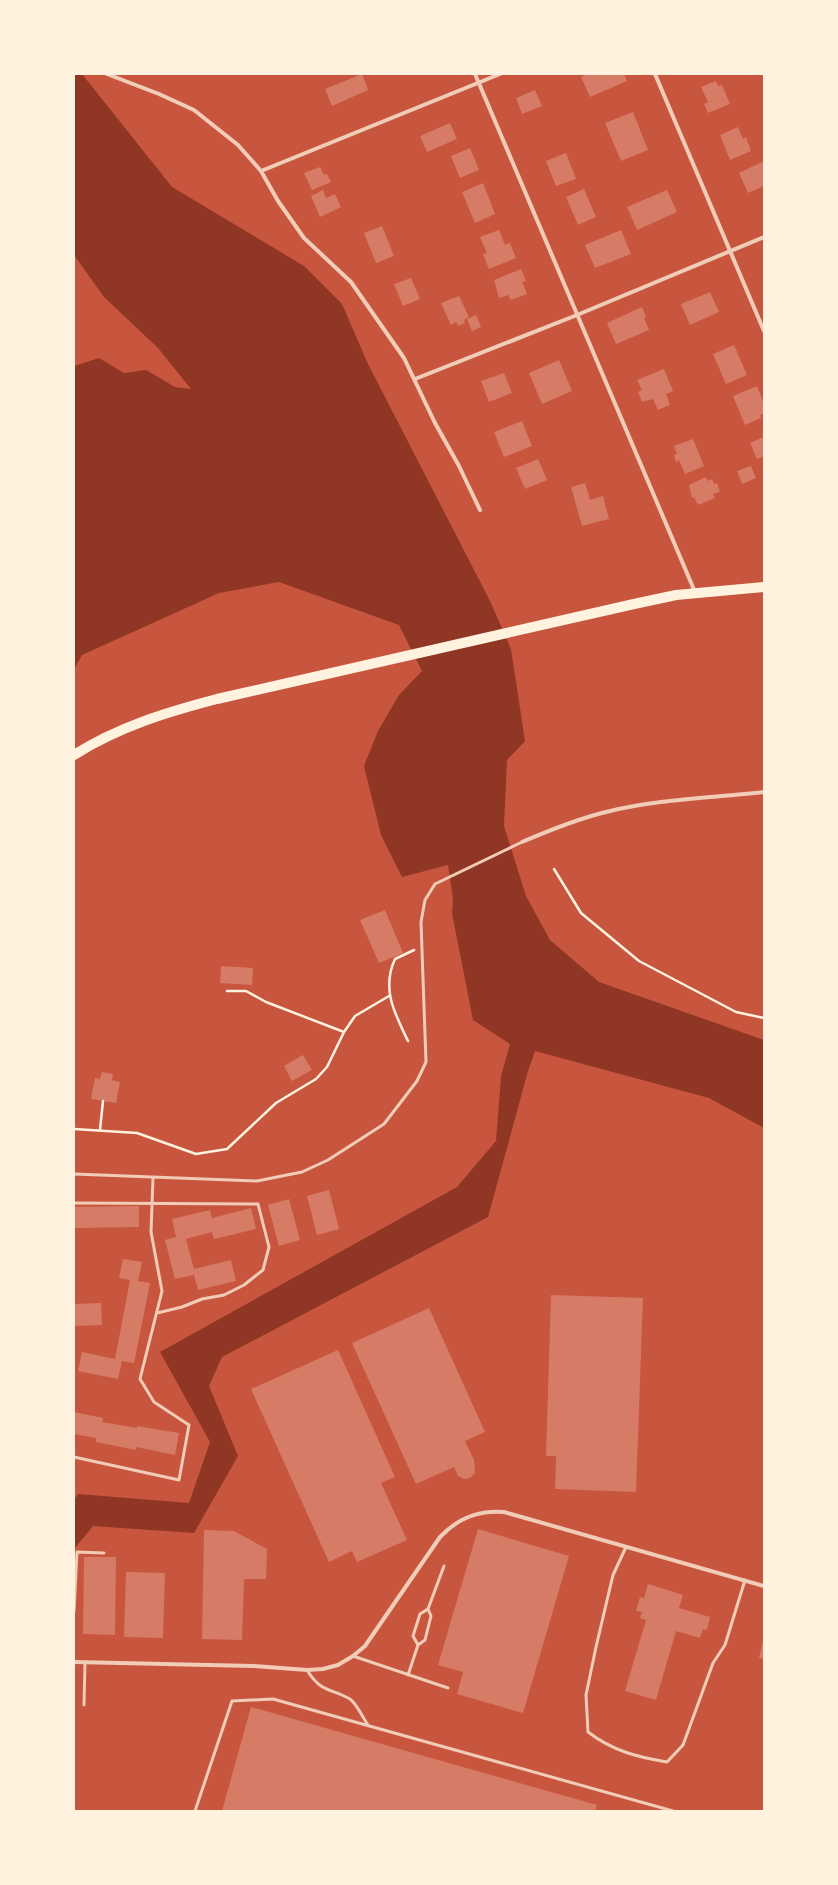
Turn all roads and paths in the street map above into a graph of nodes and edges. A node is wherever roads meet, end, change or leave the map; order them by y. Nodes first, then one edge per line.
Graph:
1 (107, 74) edge
2 (475, 74) edge
3 (500, 74) edge
4 (655, 74) edge
5 (478, 82) junction
6 (262, 172) junction
7 (764, 237) edge
8 (730, 251) junction
9 (577, 315) junction
10 (764, 331) edge
11 (415, 379) junction
12 (480, 510) dead end
13 (764, 587) edge
14 (696, 594) junction
15 (74, 754) edge
16 (764, 792) edge
17 (522, 842) joint
18 (554, 869) dead end
19 (422, 946) junction
20 (227, 991) dead end
21 (389, 996) junction
22 (764, 1018) edge
23 (344, 1032) junction
24 (408, 1041) dead end
25 (103, 1101) dead end
26 (74, 1129) edge
27 (100, 1130) junction
28 (74, 1174) edge
29 (153, 1178) junction
30 (74, 1203) edge
31 (152, 1204) junction
32 (156, 1313) junction
33 (74, 1457) edge
34 (626, 1547) junction
35 (104, 1553) dead end
36 (444, 1566) dead end
37 (745, 1580) junction
38 (764, 1586) edge
39 (428, 1609) junction
40 (74, 1611) edge
41 (418, 1645) junction
42 (353, 1656) junction
43 (74, 1662) edge
44 (85, 1663) junction
45 (307, 1670) junction
46 (408, 1675) junction
47 (448, 1688) dead end
48 (84, 1705) dead end
49 (368, 1725) junction
50 (195, 1811) edge
51 (673, 1811) edge

1 - 6 street
2 - 5 street
3 - 5 street
4 - 8 street
5 - 6 street
5 - 9 street
6 - 11 street
7 - 8 street
8 - 9 street
8 - 10 street
9 - 11 street
9 - 14 street
11 - 12 street
13 - 14 main road
14 - 15 main road
16 - 17 street
17 - 19 lane
18 - 22 path
19 - 21 path
19 - 29 lane
20 - 23 path
21 - 23 path
21 - 24 path
23 - 27 path
25 - 27 path
26 - 27 path
28 - 29 lane
29 - 31 lane
30 - 31 lane
31 - 32 lane
31 - 32 lane
32 - 33 lane
34 - 37 street
34 - 37 lane
34 - 42 street
35 - 40 lane
36 - 39 lane
37 - 38 street
39 - 41 lane
39 - 41 lane
41 - 46 lane
42 - 45 street
42 - 46 lane
43 - 44 street
44 - 45 street
44 - 48 lane
45 - 49 lane
46 - 47 lane
49 - 50 lane
49 - 51 lane

